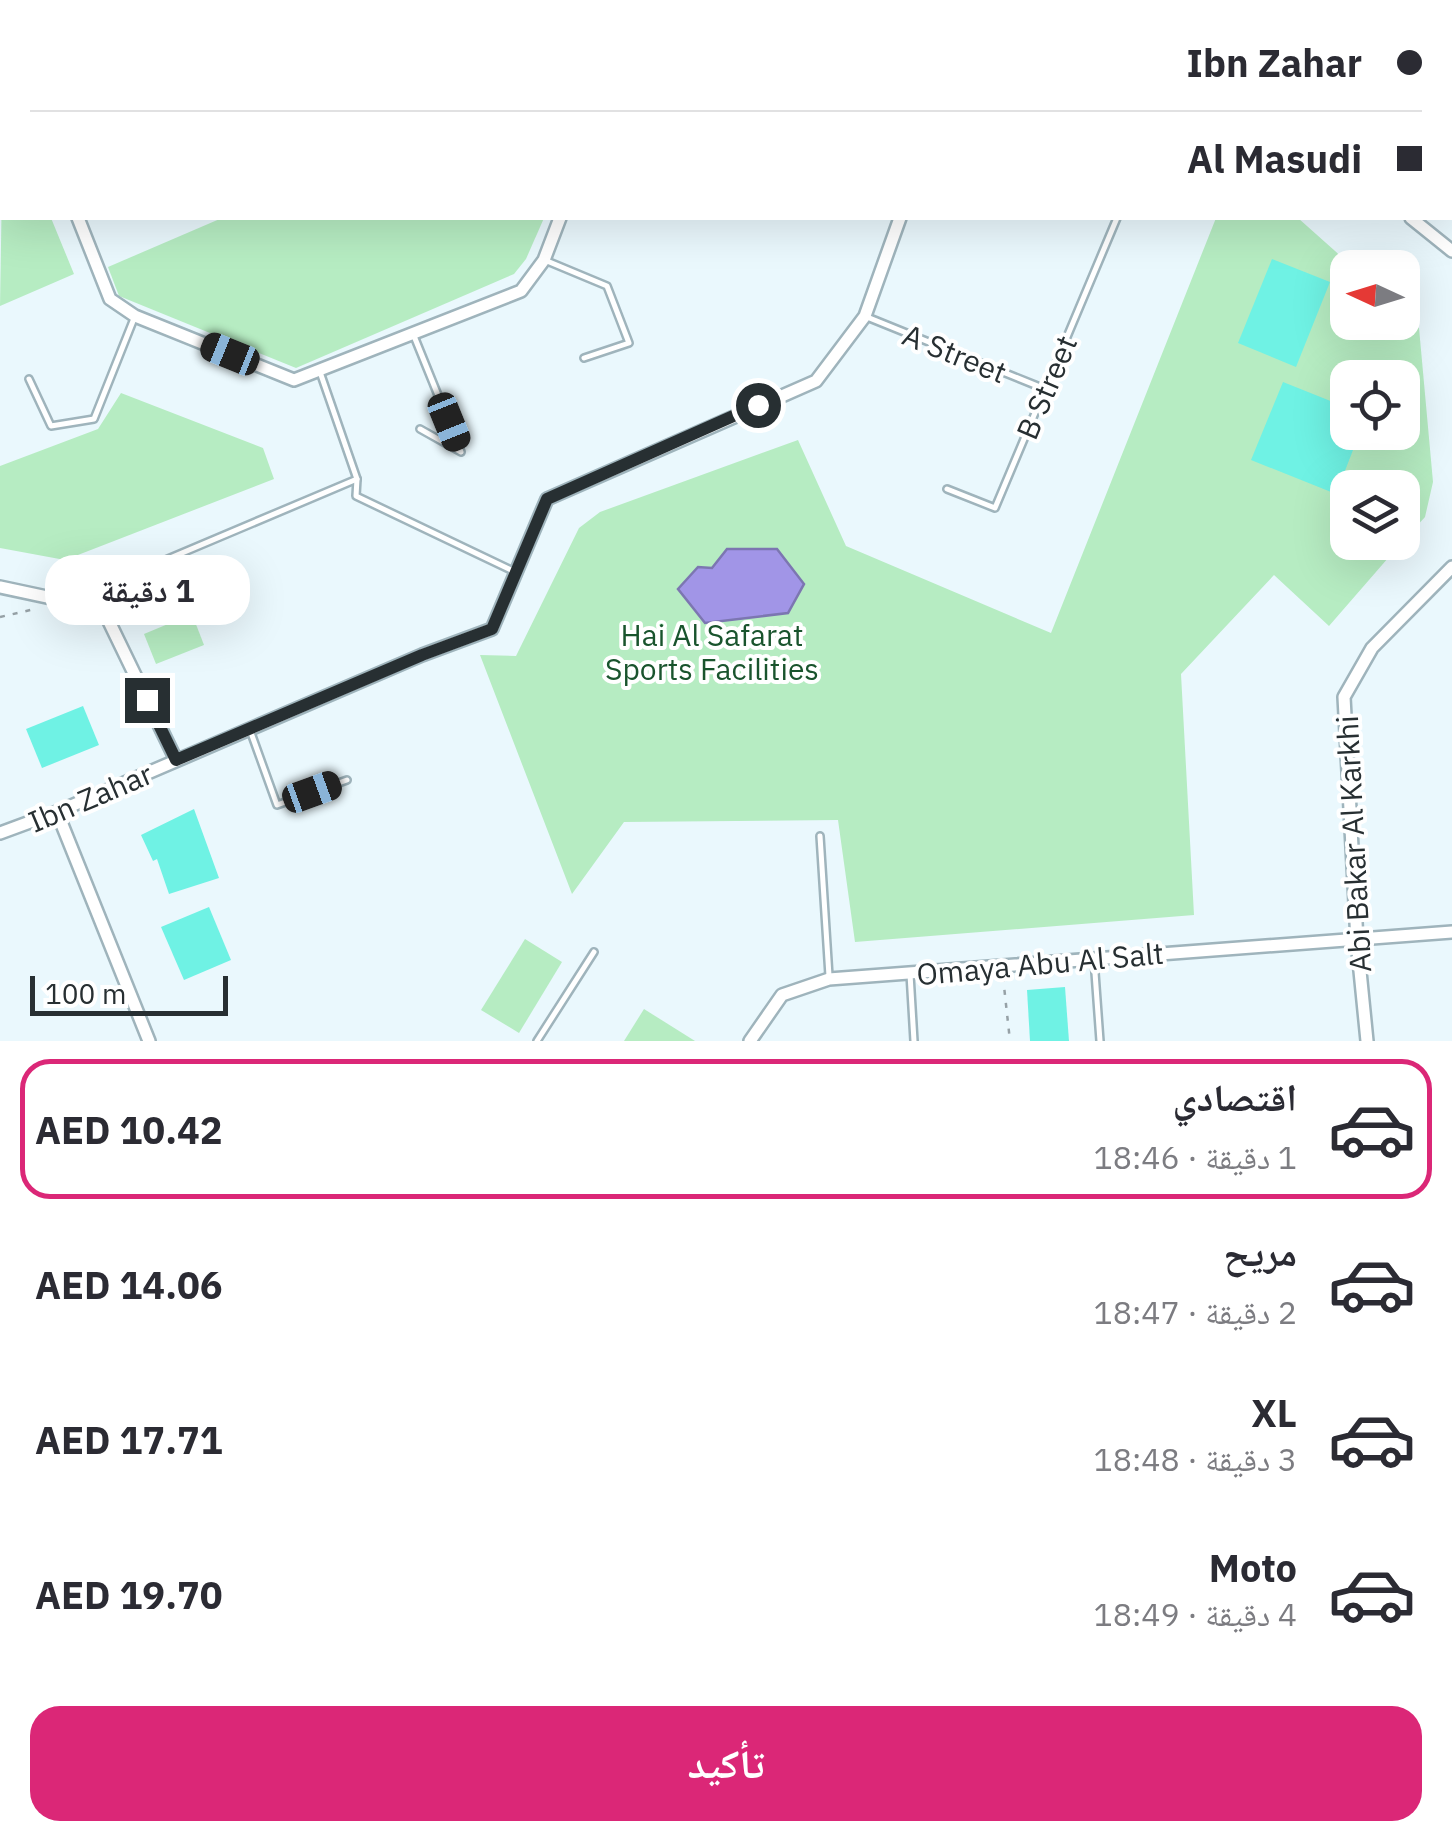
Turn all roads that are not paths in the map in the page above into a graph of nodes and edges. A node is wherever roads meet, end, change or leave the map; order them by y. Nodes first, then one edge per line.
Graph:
1 (79, 220) edge
2 (559, 220) edge
3 (899, 220) edge
4 (1117, 220) edge
5 (1412, 220) edge
6 (1452, 252) edge
7 (544, 260) junction
8 (134, 316) junction
9 (865, 316) junction
10 (413, 333) junction
11 (584, 358) dead end
12 (320, 372) junction
13 (30, 378) dead end
14 (1045, 389) junction
15 (420, 429) dead end
16 (358, 479) junction
17 (948, 488) dead end
18 (1452, 567) edge
19 (516, 572) junction
20 (0, 587) edge
21 (66, 602) junction
22 (250, 730) junction
23 (176, 760) junction
24 (347, 780) dead end
25 (58, 812) junction
26 (0, 834) edge
27 (820, 836) dead end
28 (1452, 932) edge
29 (1357, 941) junction
30 (594, 952) dead end
31 (1094, 958) junction
32 (910, 974) junction
33 (829, 979) junction
34 (149, 1041) edge
35 (537, 1041) edge
36 (750, 1041) edge
37 (914, 1041) edge
38 (1100, 1041) edge
39 (1366, 1041) edge

1 - 8 street
2 - 7 street
3 - 9 street, Ibn Zahar
4 - 14 lane, B Street
5 - 6 street
7 - 10 street
7 - 11 lane
8 - 12 street
8 - 13 lane
9 - 14 lane, A Street
9 - 19 street, Ibn Zahar
10 - 12 street
10 - 15 lane
12 - 16 lane
14 - 17 lane, B Street
16 - 19 lane
16 - 21 lane
18 - 29 street, Abi Bakar Al Karkhi
19 - 22 street, Ibn Zahar
20 - 21 street
21 - 23 street
22 - 23 street, Ibn Zahar
22 - 24 lane
23 - 25 street, Ibn Zahar
25 - 26 street, Ibn Zahar
25 - 34 street
27 - 33 lane
28 - 29 street, Omaya Abu Al Salt
29 - 31 street, Omaya Abu Al Salt
29 - 39 street, Abi Bakar Al Karkhi
30 - 35 lane
31 - 32 street, Omaya Abu Al Salt
31 - 38 lane
32 - 33 street, Omaya Abu Al Salt
32 - 37 lane
33 - 36 street, Omaya Abu Al Salt

